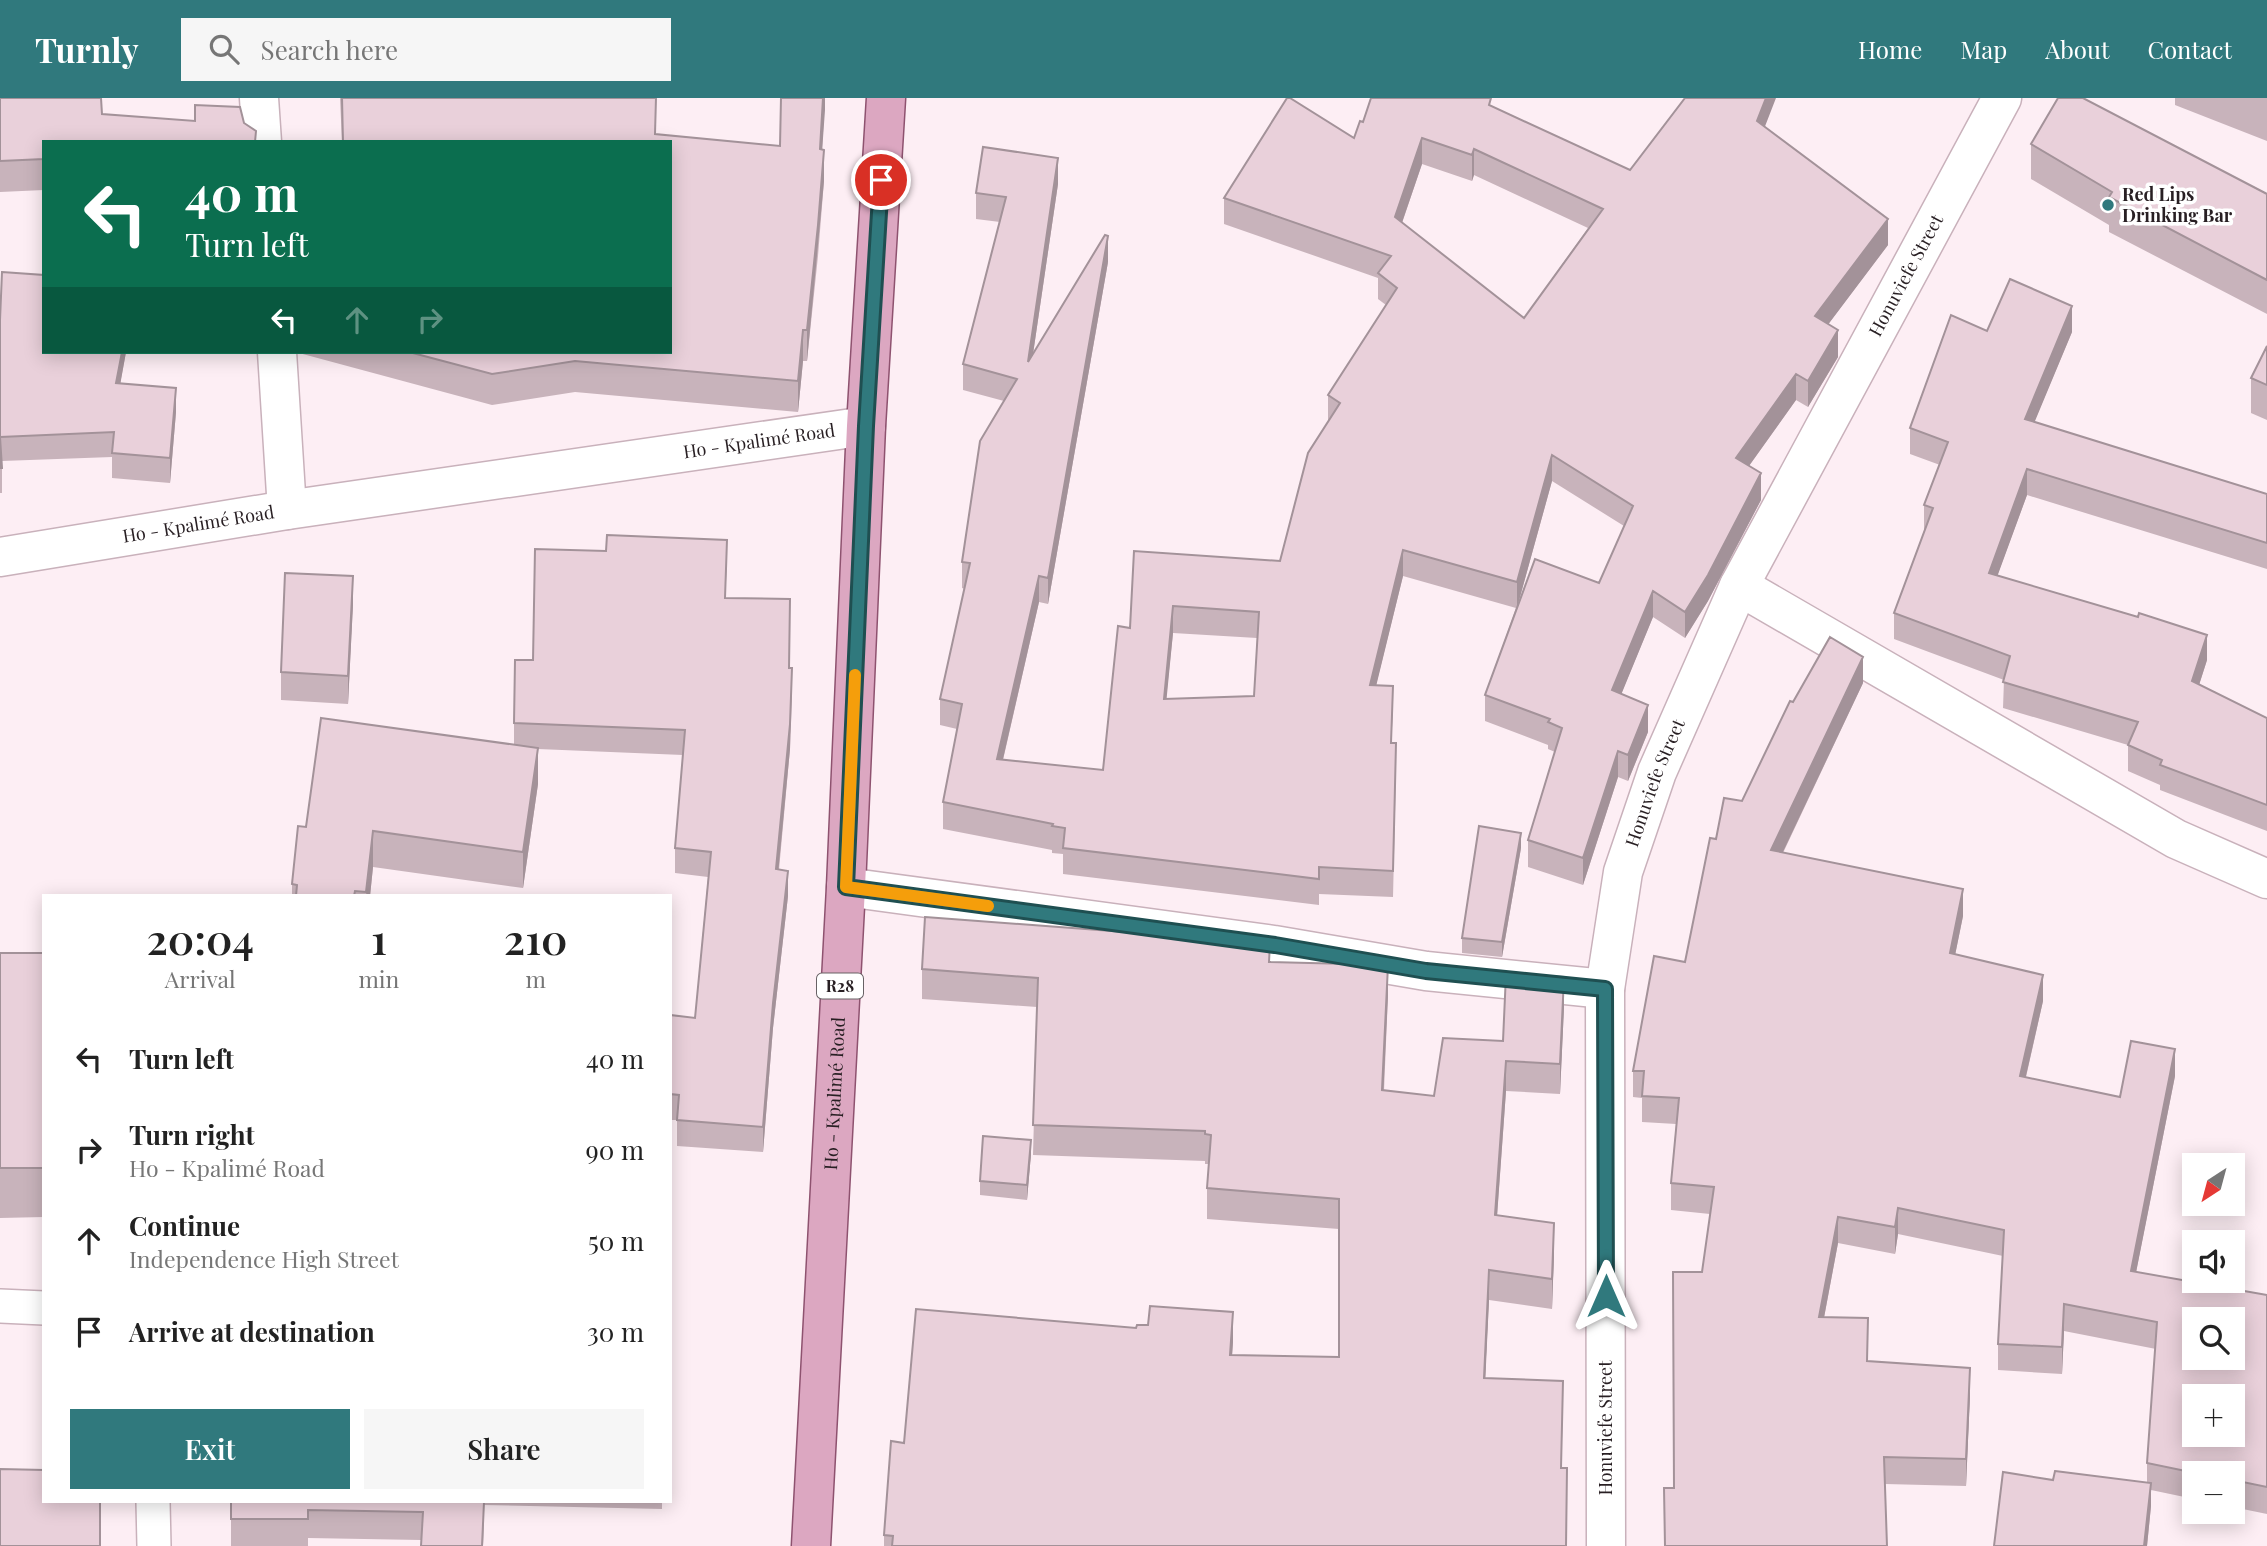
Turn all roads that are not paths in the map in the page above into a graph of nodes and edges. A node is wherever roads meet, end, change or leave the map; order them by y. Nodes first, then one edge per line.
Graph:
1 (259, 98) edge
2 (886, 98) edge
3 (2002, 98) edge
4 (262, 140) edge
5 (276, 354) edge
6 (866, 426) junction
7 (288, 510) junction
8 (0, 557) edge
9 (1739, 586) junction
10 (2267, 879) edge
11 (846, 887) junction
12 (1605, 989) junction
13 (0, 1306) edge
14 (42, 1308) edge
15 (153, 1503) edge
16 (154, 1546) edge
17 (811, 1546) edge
18 (1606, 1546) edge

1 - 4 street
2 - 6 main road, R28
3 - 9 street, Honuviefe Street
5 - 7 street
6 - 7 street, Ho - Kpalimé Road
6 - 11 main road, Ho - Kpalimé Road / R28
7 - 8 street, Ho - Kpalimé Road
9 - 10 street
9 - 12 street, Honuviefe Street
11 - 12 street
11 - 17 main road, Ho - Kpalimé Road / R28
12 - 18 street, Honuviefe Street
13 - 14 lane
15 - 16 lane

